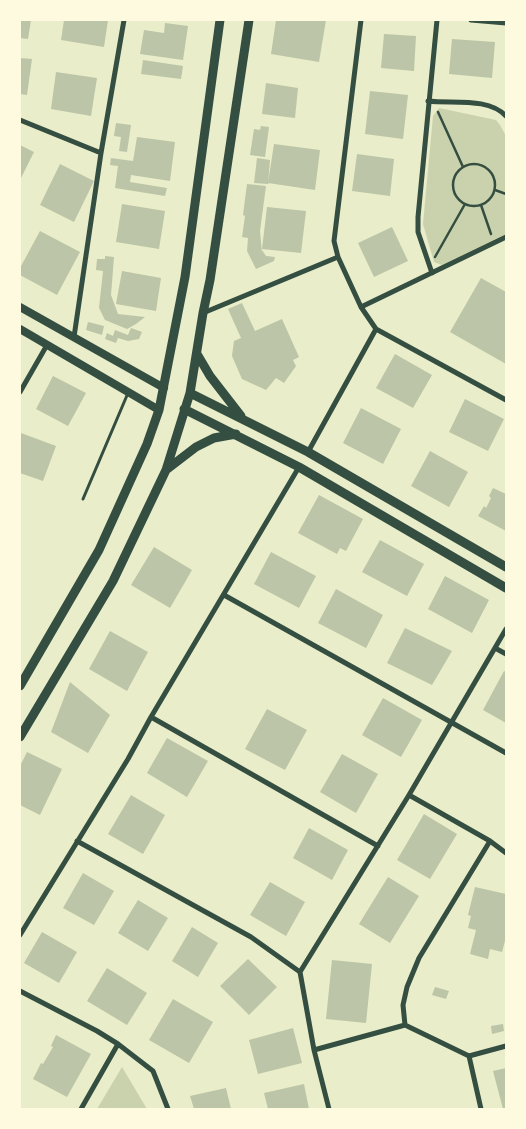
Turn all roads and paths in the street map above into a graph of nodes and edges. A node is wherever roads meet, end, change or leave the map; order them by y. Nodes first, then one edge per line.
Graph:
1 (124, 20) edge
2 (220, 20) edge
3 (249, 20) edge
4 (361, 20) edge
5 (437, 20) edge
6 (472, 20) edge
7 (506, 23) edge
8 (431, 101) junction
9 (506, 116) edge
10 (20, 120) edge
11 (101, 153) junction
12 (463, 167) junction
13 (495, 190) junction
14 (506, 194) edge
15 (465, 204) junction
16 (481, 205) junction
17 (506, 237) edge
18 (494, 243) junction
19 (338, 257) junction
20 (430, 266) junction
21 (432, 273) junction
22 (20, 307) edge
23 (361, 307) junction
24 (203, 313) junction
25 (20, 329) edge
26 (376, 329) junction
27 (74, 338) junction
28 (47, 345) junction
29 (197, 354) junction
30 (164, 388) junction
31 (20, 392) edge
32 (128, 392) junction
33 (190, 393) junction
34 (506, 400) edge
35 (184, 409) junction
36 (159, 410) junction
37 (243, 418) junction
38 (236, 434) junction
39 (308, 452) junction
40 (299, 467) junction
41 (166, 470) junction
42 (83, 499) dead end
43 (506, 567) edge
44 (506, 588) edge
45 (224, 595) junction
46 (506, 629) edge
47 (495, 648) junction
48 (506, 654) edge
49 (20, 686) edge
50 (151, 717) junction
51 (452, 722) junction
52 (20, 738) edge
53 (506, 753) edge
54 (409, 795) junction
55 (77, 840) junction
56 (490, 842) junction
57 (378, 846) junction
58 (506, 853) edge
59 (20, 935) edge
60 (300, 972) junction
61 (20, 991) edge
62 (405, 1025) junction
63 (118, 1044) junction
64 (506, 1046) edge
65 (314, 1050) junction
66 (469, 1056) junction
67 (80, 1109) edge
68 (168, 1109) edge
69 (329, 1109) edge
70 (481, 1109) edge

1 - 11 street
2 - 30 main road
3 - 24 main road
4 - 19 street
5 - 8 street
6 - 7 street
8 - 9 street
8 - 12 path
8 - 20 street
10 - 11 street
11 - 27 street
12 - 13 path
12 - 15 path
13 - 14 path
13 - 16 path
15 - 16 path
15 - 20 path
16 - 18 path
17 - 18 street
18 - 21 street
19 - 23 street
19 - 24 street
20 - 21 street
21 - 23 street
22 - 27 street
23 - 26 street
24 - 29 main road
25 - 28 street
26 - 34 street
26 - 39 street
27 - 30 street
28 - 31 street
28 - 32 street
29 - 33 main road
29 - 37 main road
30 - 36 main road
32 - 36 street
32 - 42 lane
33 - 35 main road
33 - 37 main road
35 - 38 main road
35 - 41 main road
36 - 49 main road
37 - 39 main road
38 - 40 main road
38 - 41 main road
39 - 43 main road
40 - 44 main road
40 - 45 street
41 - 52 main road
45 - 50 street
45 - 51 street
46 - 47 street
47 - 48 street
47 - 51 street
50 - 55 street
50 - 57 street
51 - 53 street
51 - 54 street
54 - 56 street
54 - 57 street
55 - 59 street
55 - 60 street
56 - 58 street
56 - 62 street
57 - 60 street
60 - 65 street
61 - 63 street
62 - 65 street
62 - 66 street
63 - 67 street
63 - 68 street
64 - 66 street
65 - 69 street
66 - 70 street

